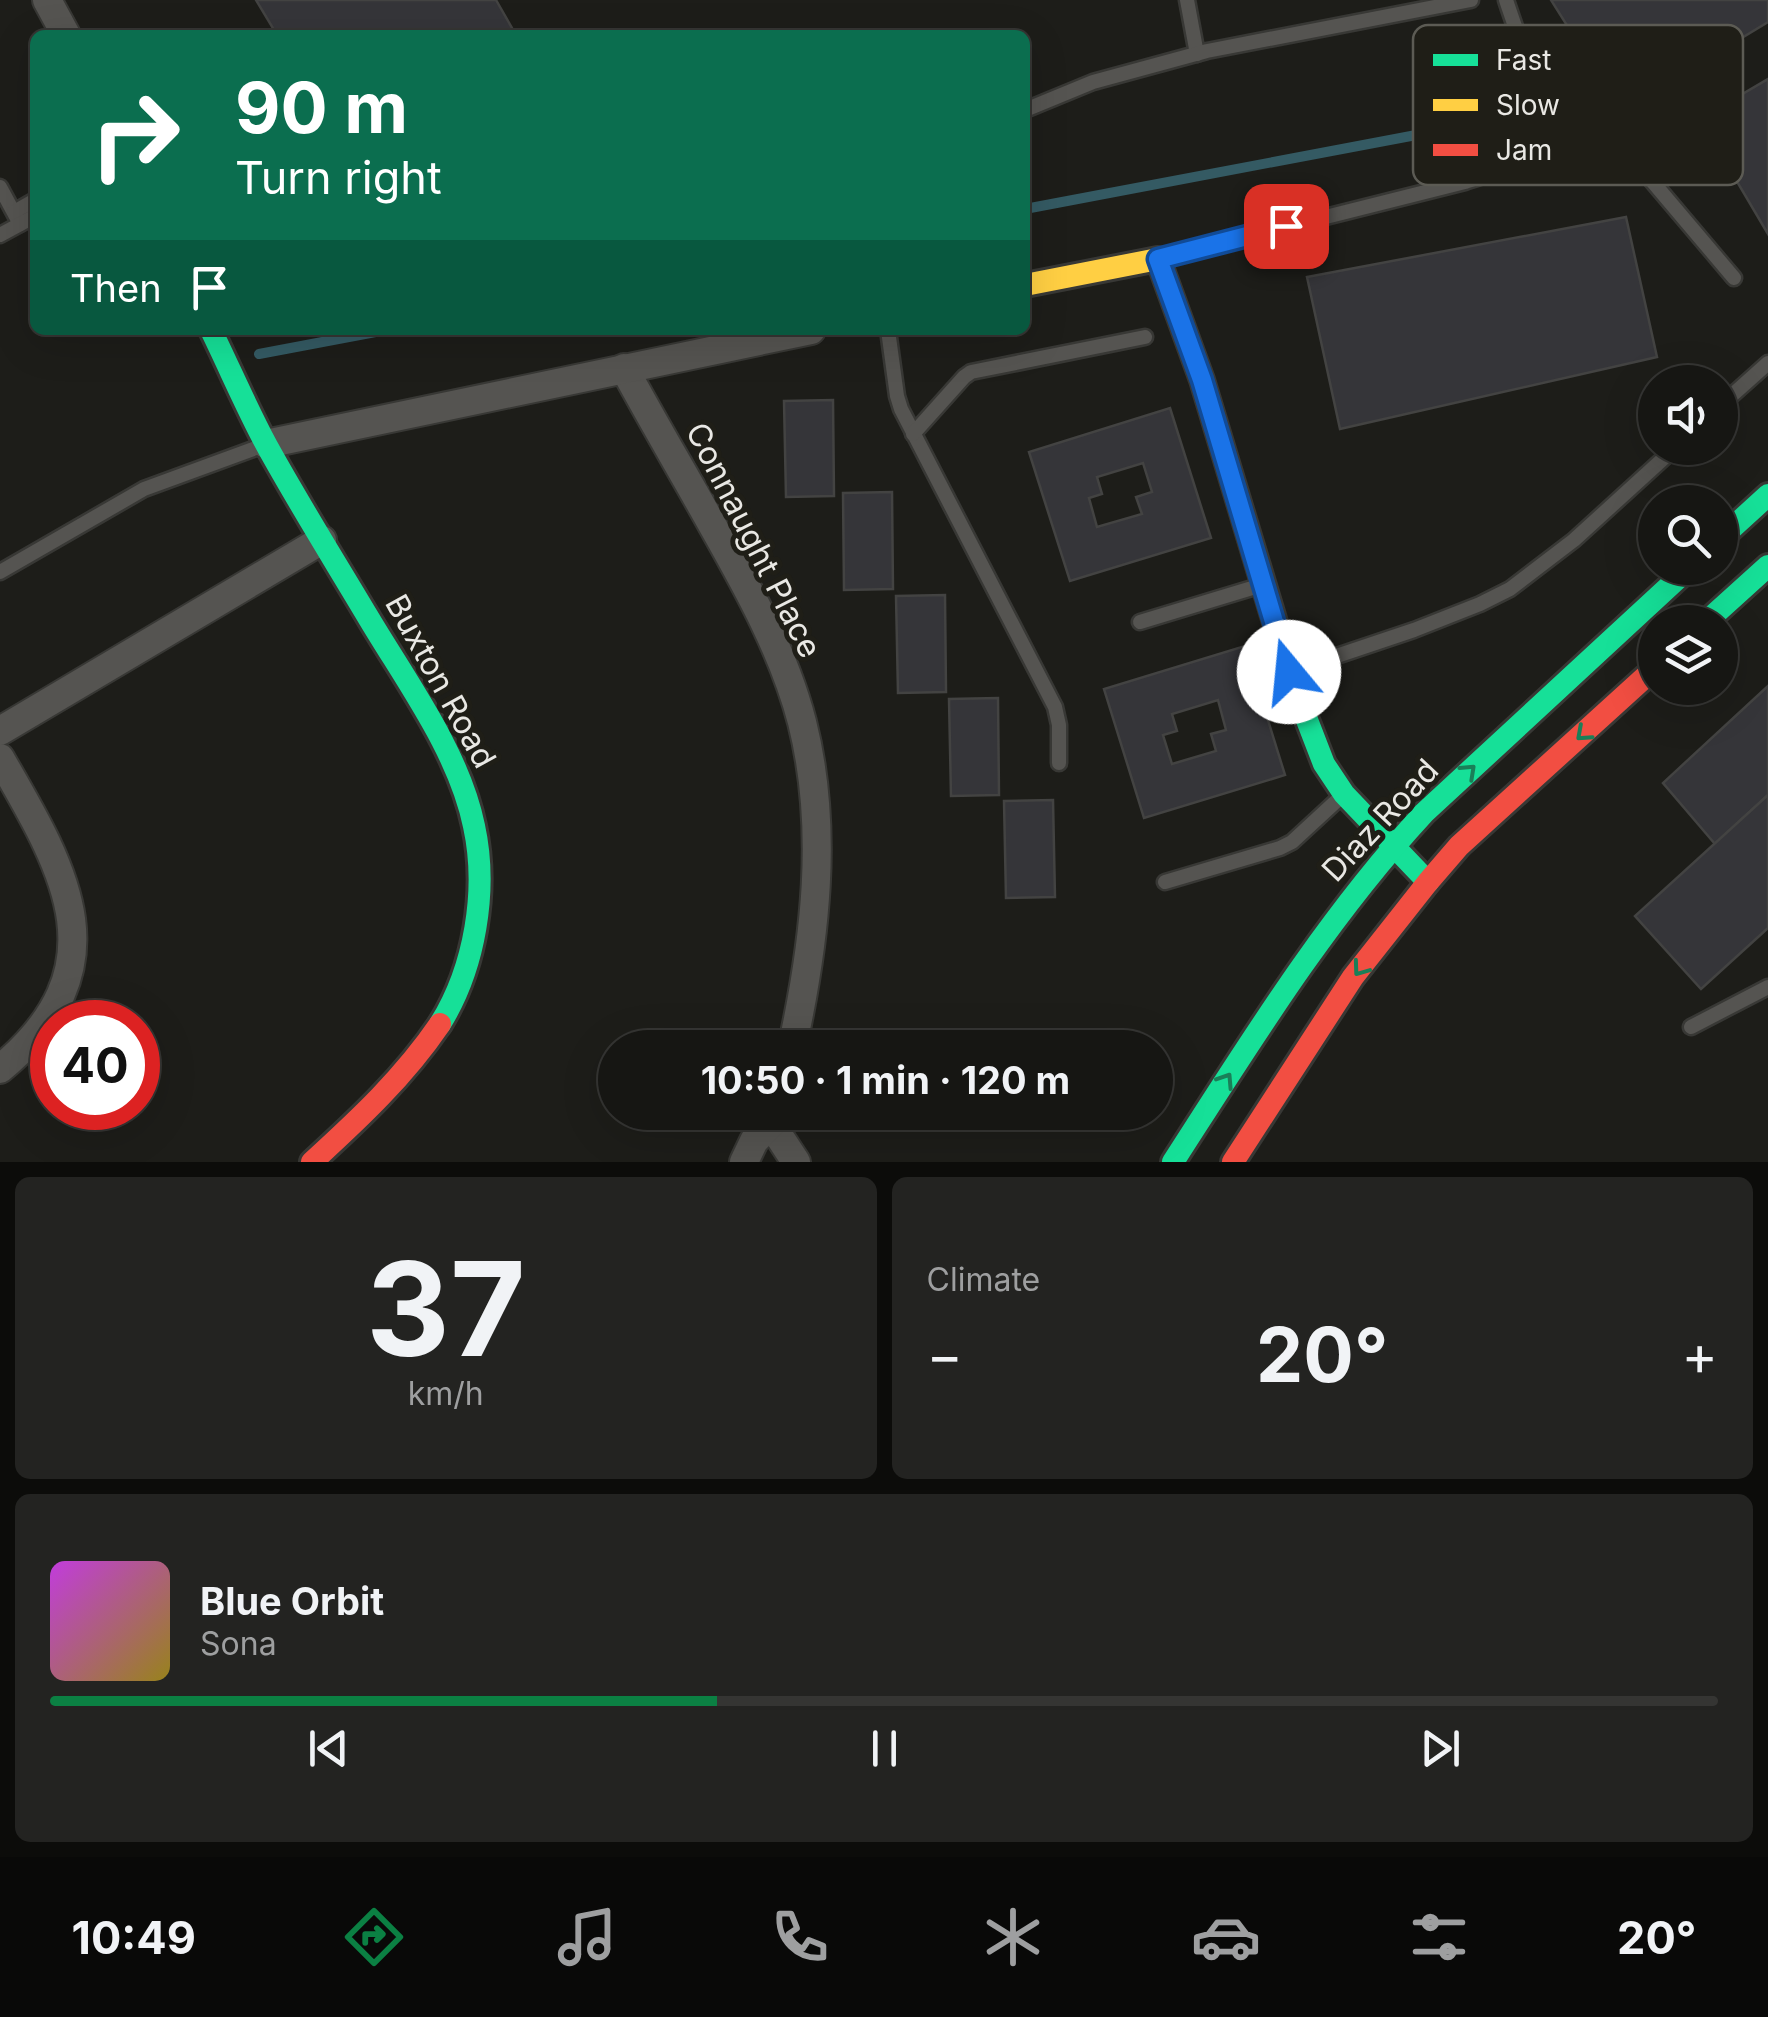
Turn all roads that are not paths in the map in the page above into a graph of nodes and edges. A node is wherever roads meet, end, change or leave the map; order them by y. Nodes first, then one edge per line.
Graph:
1 (47, 0) edge
2 (1187, 0) edge
3 (1471, 0) edge
4 (1506, 0) edge
5 (1513, 25) edge
6 (63, 30) edge
7 (1196, 54) junction
8 (1030, 108) edge
9 (1453, 185) edge
10 (1655, 185) edge
11 (0, 187) edge
12 (30, 205) edge
13 (30, 217) edge
14 (17, 218) junction
15 (0, 236) edge
16 (1158, 259) junction
17 (1734, 278) dead end
18 (1030, 284) edge
19 (213, 335) edge
20 (786, 335) edge
21 (889, 335) edge
22 (1145, 337) dead end
23 (1768, 363) edge
24 (624, 368) junction
25 (1738, 390) edge
26 (913, 434) junction
27 (266, 444) junction
28 (1656, 465) edge
29 (1768, 495) edge
30 (1738, 522) edge
31 (322, 540) junction
32 (1768, 566) edge
33 (0, 572) edge
34 (1263, 585) junction
35 (1671, 585) edge
36 (1725, 605) edge
37 (1140, 622) dead end
38 (1289, 672) junction
39 (1638, 683) edge
40 (0, 731) edge
41 (0, 758) edge
42 (1059, 764) dead end
43 (1344, 794) junction
44 (1392, 846) junction
45 (1164, 882) dead end
46 (1428, 882) junction
47 (1768, 987) edge
48 (1691, 1027) dead end
49 (796, 1030) edge
50 (0, 1069) edge
51 (763, 1130) edge
52 (779, 1130) edge
53 (312, 1162) edge
54 (744, 1162) edge
55 (796, 1162) edge
56 (1173, 1162) edge
57 (1233, 1162) edge

1 - 6 street
2 - 7 lane
3 - 7 lane
4 - 5 lane
7 - 8 lane
9 - 16 lane
10 - 17 lane
11 - 14 lane
12 - 14 lane
13 - 14 lane
14 - 15 lane
16 - 18 street
16 - 34 street
19 - 27 street, Buxton Road
20 - 24 street
21 - 26 lane
22 - 26 lane
23 - 25 lane
24 - 27 street
24 - 49 street, Connaught Place
26 - 42 lane
27 - 31 street, Buxton Road
27 - 33 lane
28 - 38 lane
29 - 30 street
31 - 40 street
31 - 53 street, Buxton Road
32 - 36 street
34 - 37 lane
34 - 38 street
44 -> 35 street, Diaz Road
38 - 43 street
39 -> 46 street
41 - 50 street
43 - 44 street
43 - 45 lane
44 - 46 street
56 -> 44 street, Diaz Road
46 -> 57 street
47 - 48 lane
51 - 54 street
52 - 55 street

